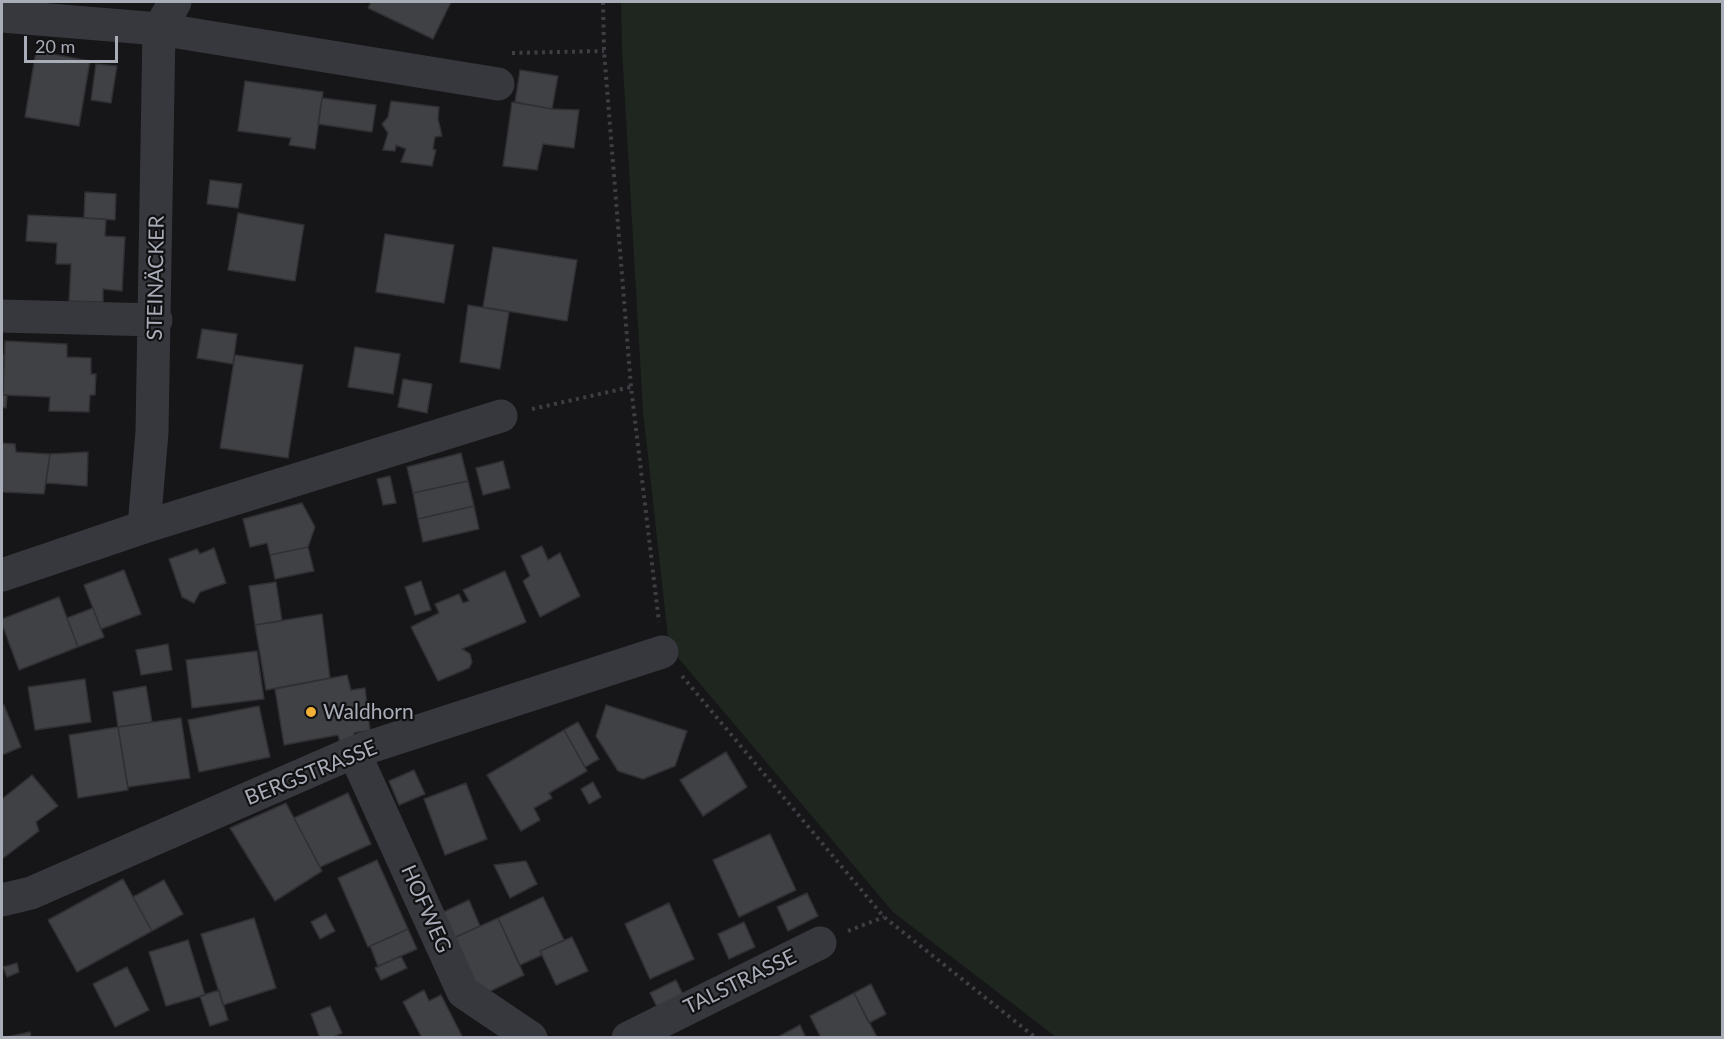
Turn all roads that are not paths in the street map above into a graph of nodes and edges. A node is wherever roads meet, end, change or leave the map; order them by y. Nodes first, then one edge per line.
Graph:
1 (175, 2) edge
2 (2, 16) edge
3 (159, 30) junction
4 (498, 84) road end
5 (2, 315) edge
6 (156, 320) junction
7 (501, 416) road end
8 (144, 527) junction
9 (2, 575) edge
10 (662, 652) road end
11 (354, 752) junction
12 (2, 900) edge
13 (820, 943) dead end
14 (531, 1038) edge
15 (628, 1038) edge

1 - 3 street, STEINÄCKER
2 - 3 street
3 - 4 street
3 - 6 street, STEINÄCKER
5 - 6 street
6 - 8 street, STEINÄCKER
7 - 8 street
8 - 9 street
10 - 11 street, BERGSTRASSE
11 - 12 street, BERGSTRASSE
11 - 14 street, HOFWEG
13 - 15 street, TALSTRASSE

